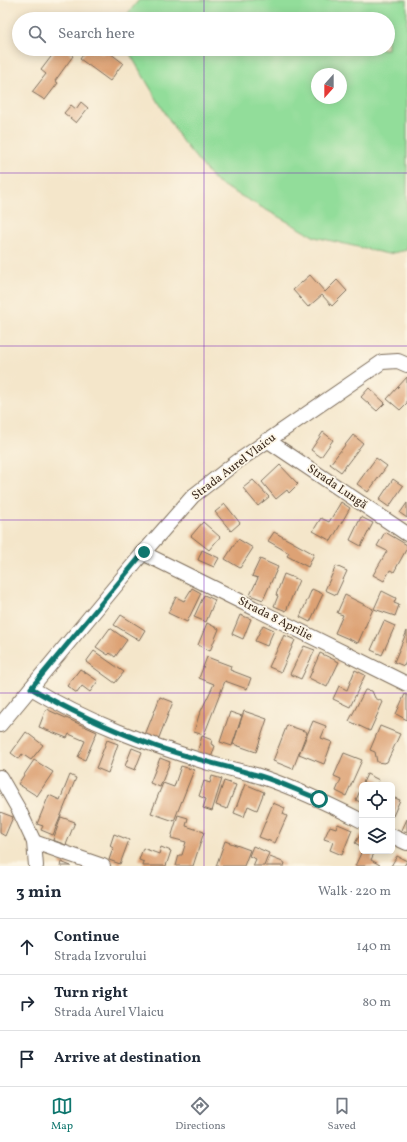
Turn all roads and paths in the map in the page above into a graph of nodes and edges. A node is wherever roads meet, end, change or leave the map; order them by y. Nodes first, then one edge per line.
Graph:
1 (407, 365) edge
2 (267, 440) junction
3 (407, 534) edge
4 (144, 552) junction
5 (407, 684) edge
6 (31, 688) junction
7 (0, 725) edge
8 (0, 778) edge
9 (359, 819) edge
10 (395, 837) edge
11 (34, 842) junction
12 (407, 843) edge
13 (36, 866) edge
14 (102, 866) edge

1 - 2 street, Strada Aurel Vlaicu
2 - 3 street, Strada Lungă
2 - 4 street, Strada Aurel Vlaicu
4 - 5 street, Strada 8 Aprilie
4 - 6 street, Strada Aurel Vlaicu
6 - 7 street, Strada Aurel Vlaicu
6 - 9 street
8 - 11 street
10 - 12 street
11 - 13 street
11 - 14 street

